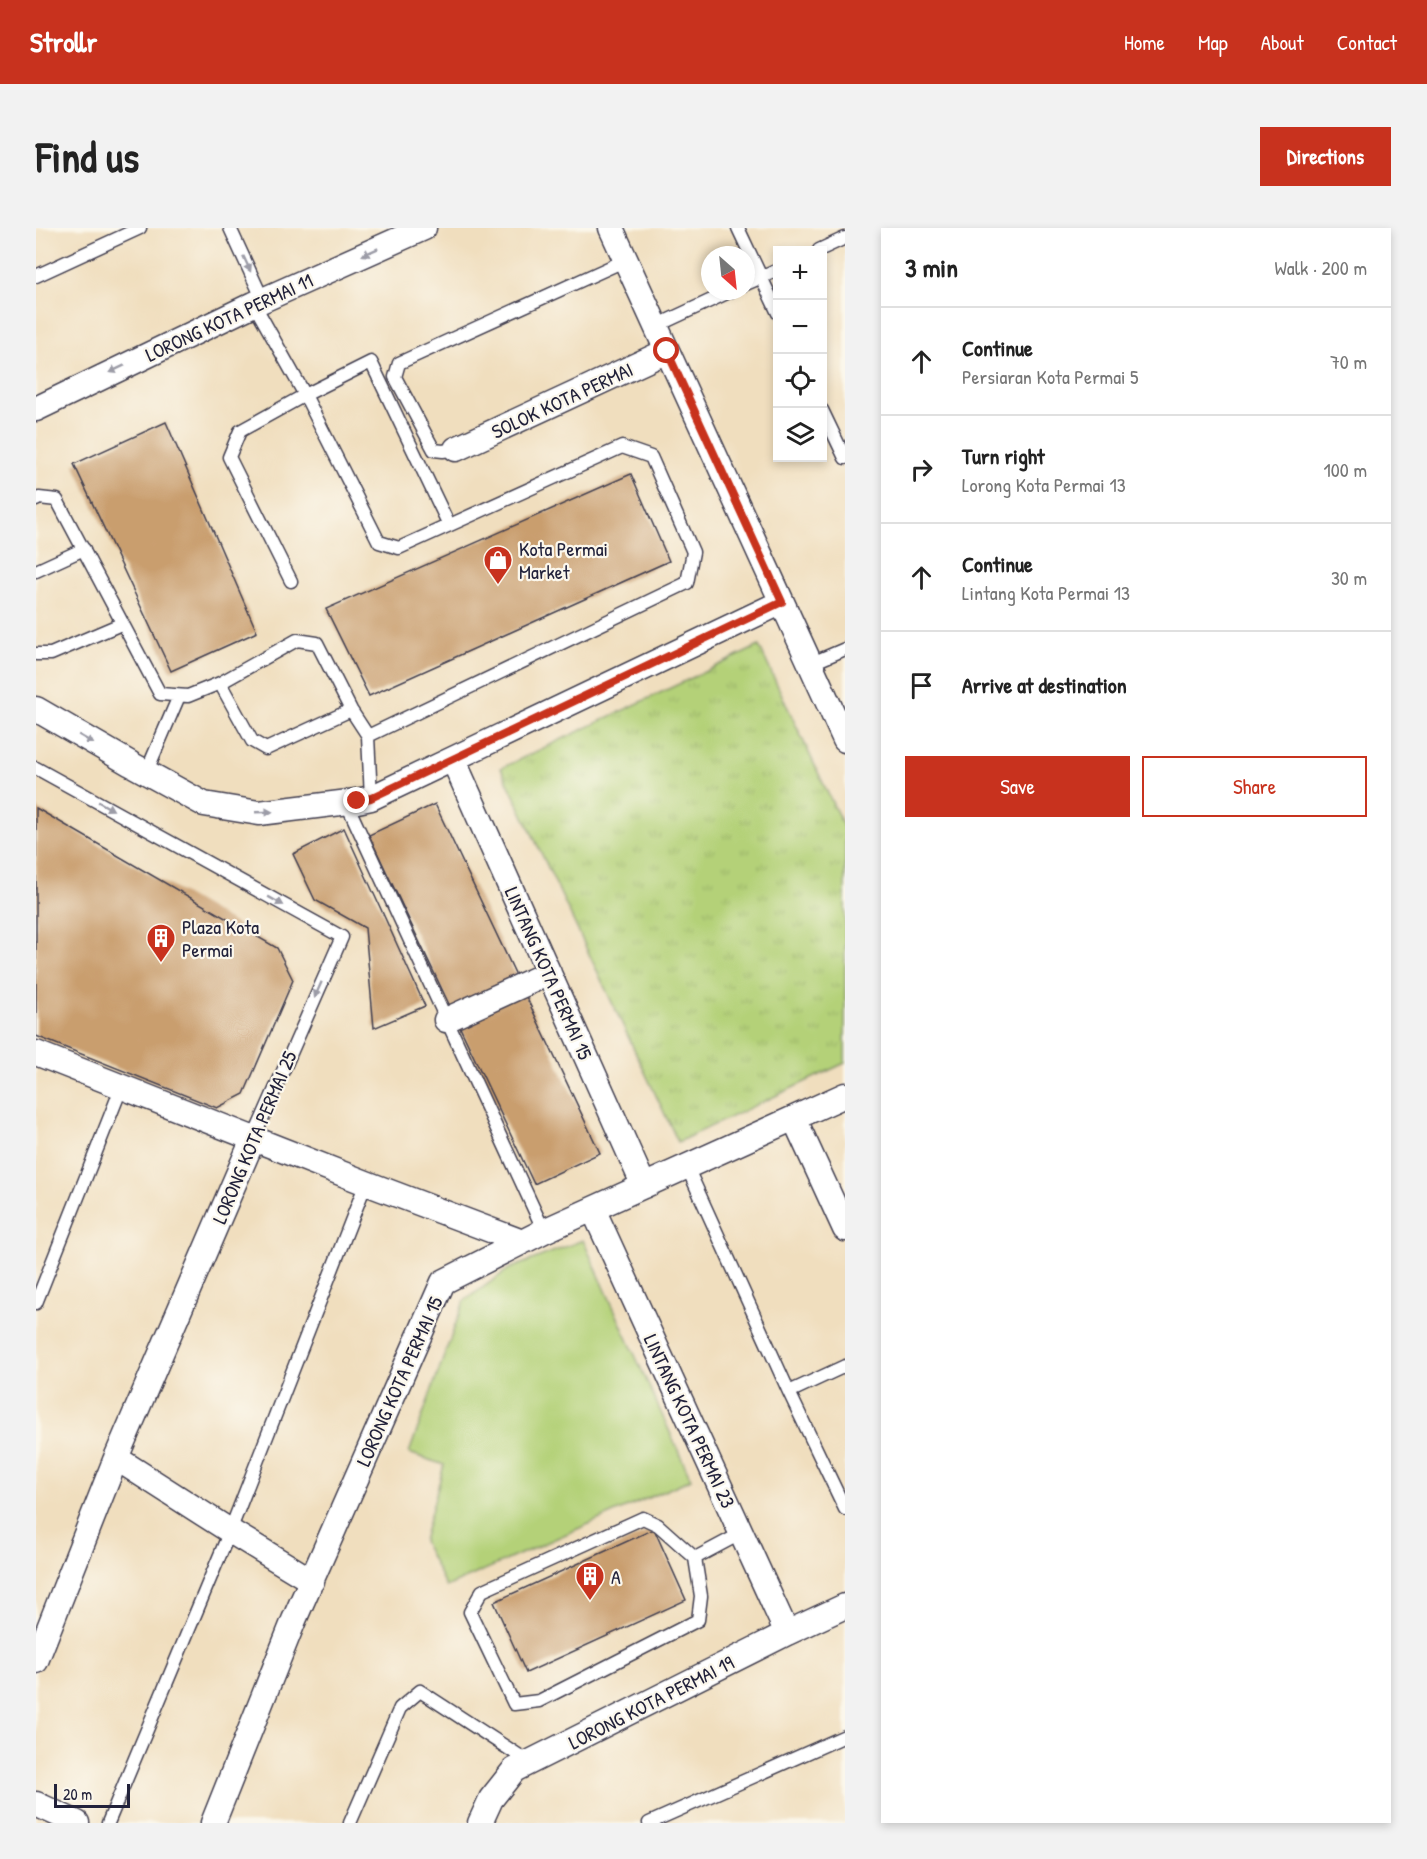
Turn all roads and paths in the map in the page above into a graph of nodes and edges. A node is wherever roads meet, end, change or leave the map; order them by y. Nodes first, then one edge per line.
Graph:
1 (140, 228) edge
2 (230, 228) edge
3 (424, 228) edge
4 (611, 228) edge
5 (738, 228) edge
6 (845, 238) edge
7 (827, 246) edge
8 (626, 260) junction
9 (773, 272) edge
10 (36, 276) edge
11 (761, 277) junction
12 (755, 280) edge
13 (712, 300) edge
14 (258, 302) junction
15 (773, 304) edge
16 (656, 326) junction
17 (667, 351) junction
18 (305, 395) junction
19 (37, 406) edge
20 (827, 420) edge
21 (456, 449) joint
22 (845, 458) edge
23 (36, 500) edge
24 (449, 525) junction
25 (84, 549) junction
26 (36, 571) edge
27 (291, 581) dead end
28 (782, 602) junction
29 (122, 624) junction
30 (845, 649) edge
31 (36, 654) edge
32 (810, 664) junction
33 (220, 683) junction
34 (179, 696) junction
35 (36, 709) edge
36 (351, 710) junction
37 (368, 736) junction
38 (845, 740) edge
39 (453, 759) junction
40 (36, 768) edge
41 (146, 773) junction
42 (371, 798) junction
43 (346, 802) junction
44 (549, 973) junction
45 (446, 1020) junction
46 (36, 1053) edge
47 (123, 1086) junction
48 (845, 1095) edge
49 (794, 1118) junction
50 (254, 1137) junction
51 (687, 1167) junction
52 (366, 1183) junction
53 (644, 1186) junction
54 (593, 1209) junction
55 (845, 1229) edge
56 (544, 1232) junction
57 (522, 1242) junction
58 (36, 1303) edge
59 (845, 1366) edge
60 (789, 1392) junction
61 (116, 1458) junction
62 (845, 1509) edge
63 (230, 1531) junction
64 (742, 1533) junction
65 (694, 1558) junction
66 (312, 1581) junction
67 (845, 1606) edge
68 (42, 1629) edge
69 (787, 1633) junction
70 (36, 1661) edge
71 (845, 1736) edge
72 (529, 1762) junction
73 (36, 1804) edge
74 (77, 1823) edge
75 (108, 1823) edge
76 (213, 1823) edge
77 (350, 1823) edge
78 (480, 1823) edge
79 (649, 1823) edge

1 - 10 lane
2 -> 14 lane
3 -> 14 street, LORONG KOTA PERMAI 11
4 - 8 street
5 - 11 lane
6 - 7 lane
8 - 16 street
8 - 21 lane
9 - 11 lane
11 - 12 lane
11 - 15 lane
13 - 16 lane
14 - 18 lane
14 -> 19 street, LORONG KOTA PERMAI 11
16 - 17 street
17 - 21 street, SOLOK KOTA PERMAI
17 - 28 street
18 - 24 lane
18 - 24 lane
18 - 27 lane
20 - 22 lane
23 - 25 lane
24 - 37 lane
25 - 26 lane
25 - 29 lane
28 - 32 street
28 - 39 street
29 - 31 lane
29 - 34 lane
30 - 32 lane
32 - 38 street
33 - 34 lane
33 - 36 lane
33 - 36 lane
34 - 41 lane
35 -> 41 street
36 - 37 lane
37 - 42 lane
39 - 42 street
39 - 44 street, LINTANG KOTA PERMAI 15
40 -> 50 lane, LORONG KOTA PERMAI 25
41 -> 43 street
42 - 43 street
43 - 45 lane
44 - 45 street
44 - 53 street, LINTANG KOTA PERMAI 15
45 - 56 lane
46 - 47 street
47 - 50 street
47 - 58 lane
48 - 49 street, LORONG KOTA PERMAI 15
49 - 51 street, LORONG KOTA PERMAI 15
49 - 55 street
50 - 52 street
50 - 61 street, LORONG KOTA PERMAI 25
51 - 53 street, LORONG KOTA PERMAI 15
51 - 60 lane
52 - 57 street
52 - 63 lane
53 - 54 street, LORONG KOTA PERMAI 15
54 - 56 street, LORONG KOTA PERMAI 15
54 - 64 street, LINTANG KOTA PERMAI 23
56 - 57 street, LORONG KOTA PERMAI 15
57 - 66 street, LORONG KOTA PERMAI 15
59 - 60 lane
60 - 62 lane
61 - 63 street
61 - 68 street, LORONG KOTA PERMAI 25
63 - 66 street
63 - 75 lane
64 - 65 lane
64 - 69 street, LINTANG KOTA PERMAI 23
65 - 65 lane
66 - 76 street, LORONG KOTA PERMAI 15
67 - 69 street, LORONG KOTA PERMAI 19
68 - 70 street, LORONG KOTA PERMAI 25
69 - 72 street, LORONG KOTA PERMAI 19
71 - 79 lane
72 - 77 lane
72 - 78 street, LORONG KOTA PERMAI 19
73 - 74 street

